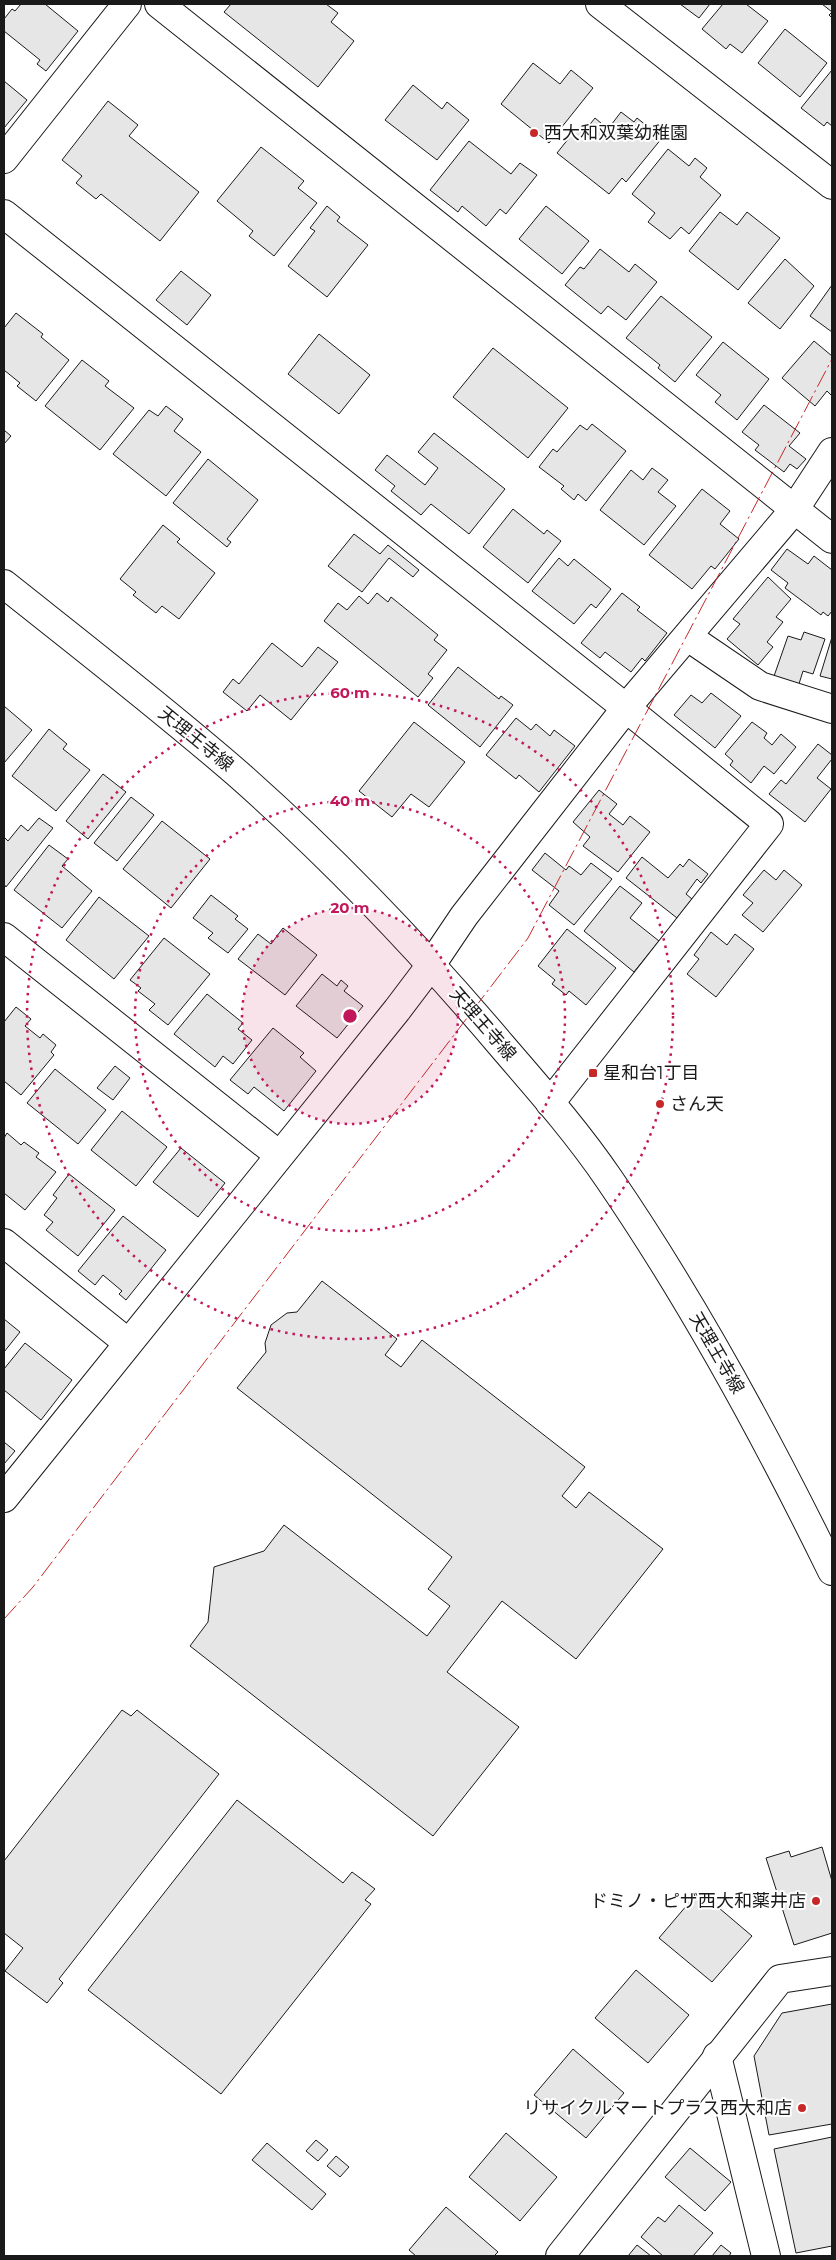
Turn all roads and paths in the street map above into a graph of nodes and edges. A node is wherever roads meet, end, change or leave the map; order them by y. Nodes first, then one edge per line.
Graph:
1 (127, 4) edge
2 (158, 4) edge
3 (600, 4) edge
4 (4, 159) edge
5 (832, 185) edge
6 (4, 214) edge
7 (832, 452) edge
8 (794, 510) junction
9 (832, 539) edge
10 (4, 584) edge
11 (688, 637) junction
12 (626, 708) junction
13 (832, 710) edge
14 (4, 937) edge
15 (431, 965) junction
16 (550, 1103) junction
17 (279, 1155) junction
18 (4, 1243) edge
19 (127, 1342) junction
20 (4, 1498) edge
21 (832, 1571) edge
22 (832, 1971) edge
23 (717, 2056) junction
24 (560, 2256) edge
25 (766, 2256) edge

1 - 4 street
2 - 8 street
3 - 5 street
6 - 12 street
7 - 8 street
8 - 9 street
8 - 11 street
10 - 15 street, 天理王寺線
11 - 12 street
11 - 13 street
12 - 15 street
12 - 16 street
14 - 17 street
15 - 16 street, 天理王寺線
15 - 17 street
16 - 21 street, 天理王寺線
17 - 19 street
18 - 19 street
19 - 20 street
22 - 23 street
23 - 24 street
23 - 25 street

